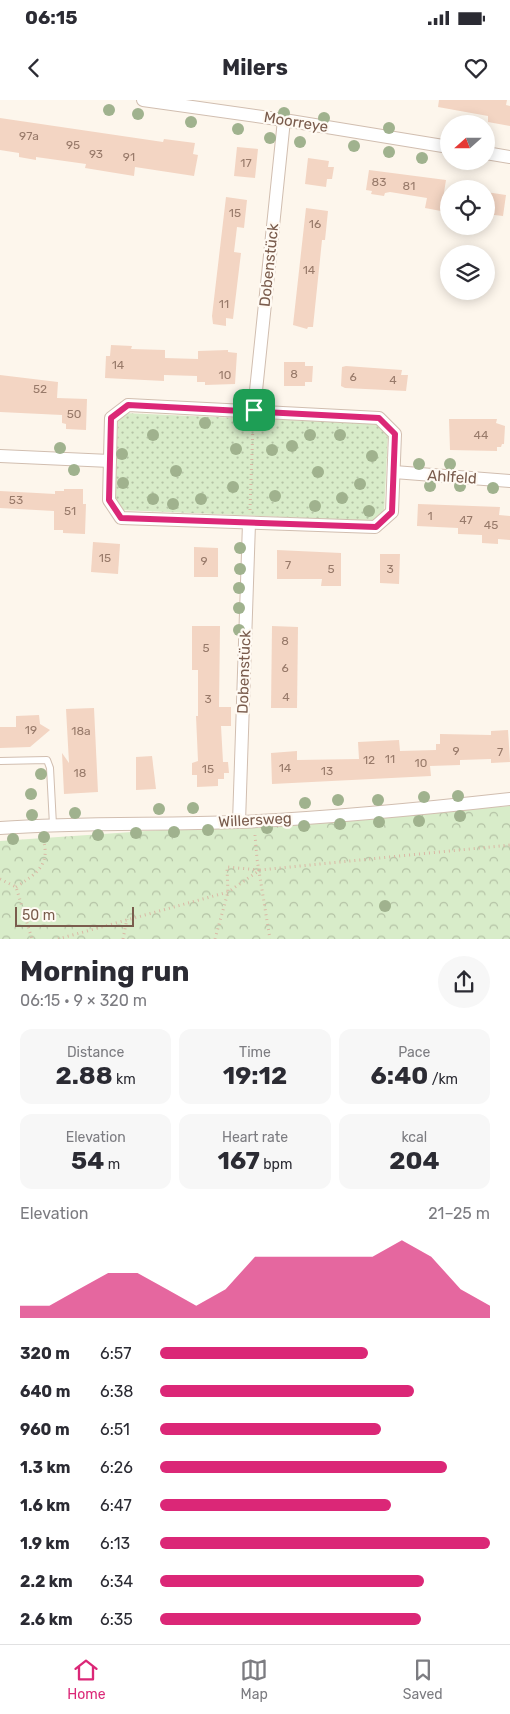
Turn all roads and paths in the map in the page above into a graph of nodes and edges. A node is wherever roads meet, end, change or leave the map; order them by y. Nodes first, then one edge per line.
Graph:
1 (143, 100) edge
2 (284, 120) junction
3 (440, 146) edge
4 (495, 154) edge
5 (510, 157) edge
6 (254, 410) junction
7 (0, 456) edge
8 (110, 461) junction
9 (394, 472) junction
10 (510, 481) edge
11 (249, 523) junction
12 (0, 761) edge
13 (510, 799) edge
14 (240, 822) junction
15 (39, 825) junction
16 (53, 825) junction
17 (0, 828) edge
18 (256, 836) dead end
19 (510, 845) edge
20 (260, 870) junction
21 (0, 879) edge
22 (16, 886) junction
23 (228, 892) junction
24 (127, 919) junction
25 (32, 939) edge
26 (58, 939) edge
27 (123, 939) edge
28 (215, 939) edge
29 (270, 939) edge

1 - 2 street, Moorreye
2 - 3 street, Moorreye
2 - 6 street, Dobenstück
4 - 5 street
6 - 8 street
6 - 9 street
6 - 11 path
7 - 8 street
8 - 11 street
9 - 10 street, Ahlfeld
9 - 11 street
11 - 14 street, Dobenstück
12 - 16 lane
13 - 14 street, Willersweg
14 - 16 street, Willersweg
15 - 16 street, Willersweg
15 - 17 street, Willersweg
15 - 22 path
18 - 20 path
19 - 20 path
20 - 23 path
20 - 23 path
20 - 29 path
21 - 22 path
22 - 25 path
23 - 24 path
23 - 28 path
24 - 26 path
24 - 27 path

